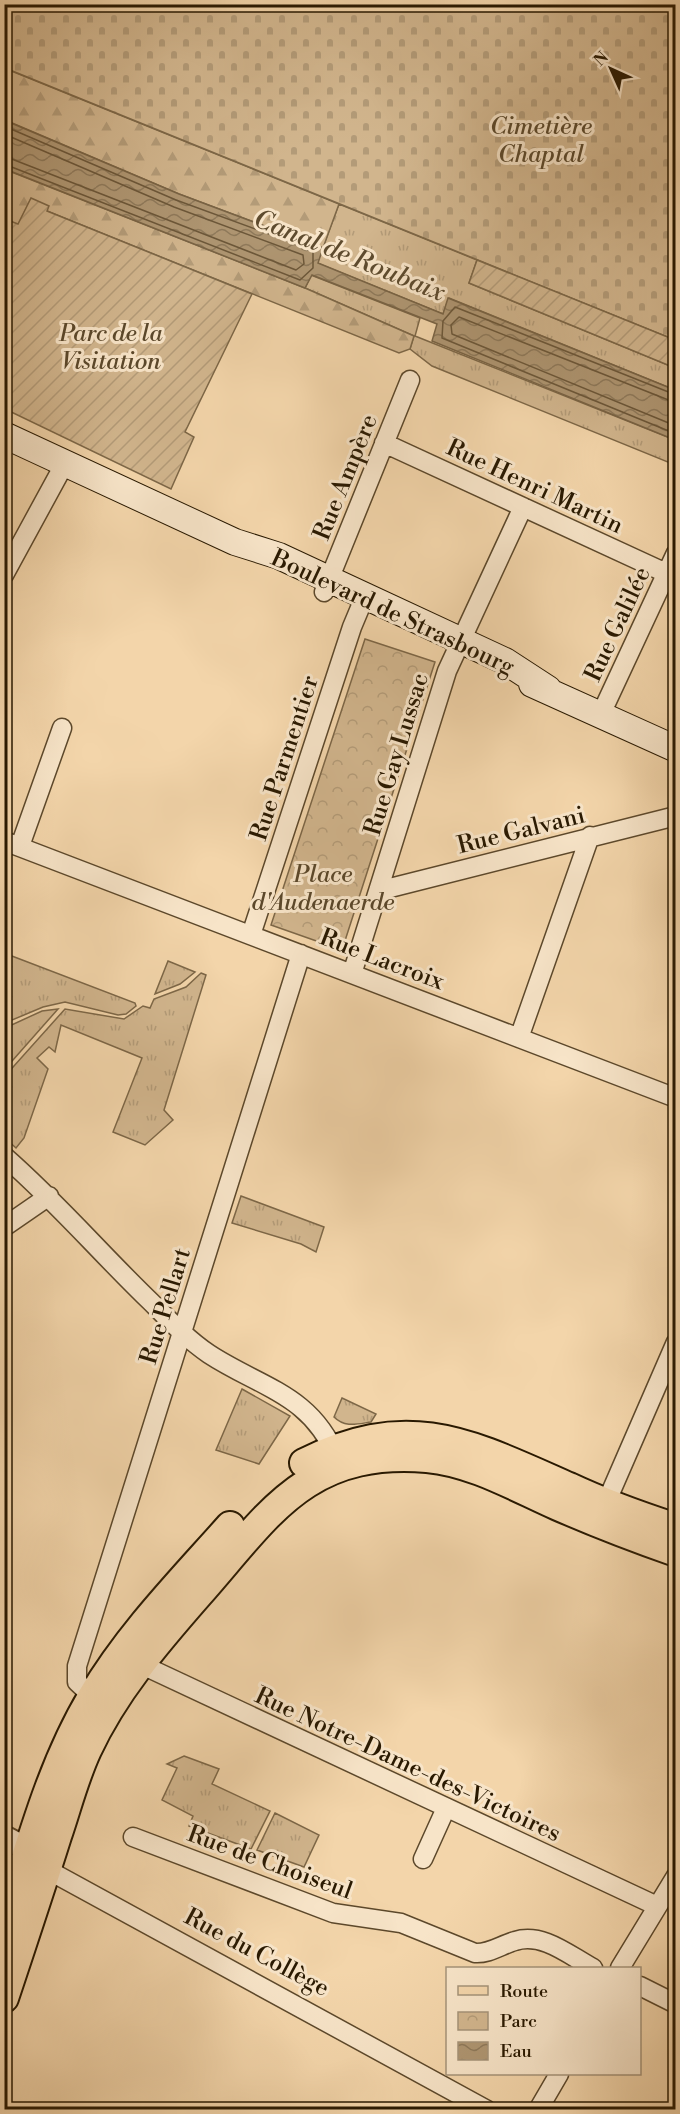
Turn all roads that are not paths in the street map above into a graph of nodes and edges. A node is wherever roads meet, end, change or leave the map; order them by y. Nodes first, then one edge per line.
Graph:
1 (410, 380) dead end
2 (4, 435) edge
3 (384, 443) junction
4 (65, 463) junction
5 (523, 507) junction
6 (675, 553) edge
7 (666, 573) junction
8 (4, 575) edge
9 (327, 586) junction
10 (363, 602) junction
11 (457, 646) junction
12 (601, 714) junction
13 (62, 728) dead end
14 (675, 749) edge
15 (675, 816) edge
16 (590, 836) junction
17 (12, 844) edge
18 (378, 891) junction
19 (251, 935) junction
20 (302, 954) junction
21 (352, 974) junction
22 (519, 1038) junction
23 (675, 1098) edge
24 (4, 1156) edge
25 (49, 1196) junction
26 (4, 1227) edge
27 (182, 1331) junction
28 (675, 1342) edge
29 (337, 1459) junction
30 (606, 1503) junction
31 (675, 1528) edge
32 (675, 1552) edge
33 (140, 1664) junction
34 (92, 1696) junction
35 (446, 1808) junction
36 (4, 1837) edge
37 (133, 1837) dead end
38 (423, 1859) dead end
39 (37, 1860) junction
40 (675, 1875) edge
41 (657, 1906) junction
42 (4, 1928) edge
43 (591, 1967) edge
44 (621, 1967) edge
45 (641, 1987) edge
46 (4, 1998) edge
47 (675, 2004) edge
48 (558, 2075) edge
49 (487, 2109) edge
50 (538, 2109) edge

1 - 3 street, Rue Ampère
2 - 4 main road, Boulevard de Strasbourg
3 - 5 street, Rue Henri Martin
3 - 9 street, Rue Ampère
4 - 8 street
4 - 9 main road, Boulevard de Strasbourg
5 - 7 street, Rue Henri Martin
5 - 11 street, Rue Gay Lussac
6 - 7 street, Rue Galilée
7 - 12 street, Rue Galilée
9 - 10 main road, Boulevard de Strasbourg
10 - 11 main road, Boulevard de Strasbourg
10 - 19 street, Rue Parmentier
11 - 12 main road, Boulevard de Strasbourg
11 - 18 street, Rue Gay Lussac
12 - 14 main road, Boulevard de Strasbourg
13 - 17 street
15 - 16 street, Rue Galvani
16 - 18 street, Rue Galvani
16 - 22 street
17 - 19 street, Rue Lacroix
18 - 21 street, Rue Gay Lussac
19 - 20 street, Rue Lacroix
20 - 21 street, Rue Lacroix
20 - 27 street, Rue Pellart
21 - 22 street, Rue Lacroix
22 - 23 street, Rue Lacroix
24 - 25 street
25 - 26 street
25 - 27 street
27 - 29 street
27 - 34 street, Rue Pellart
28 - 30 street
29 - 30 main road
29 - 32 main road
29 - 33 main road
29 - 34 main road
30 - 31 main road
33 - 35 street, Rue Notre-Dame-des-Victoires
33 - 39 main road
34 - 39 main road
35 - 38 street
35 - 41 street, Rue Notre-Dame-des-Victoires
36 - 39 street, Rue du Collège
37 - 43 street, Rue de Choiseul
39 - 42 main road
39 - 46 main road
39 - 49 street, Rue du Collège
40 - 41 street
41 - 44 street
45 - 47 street
48 - 50 street

